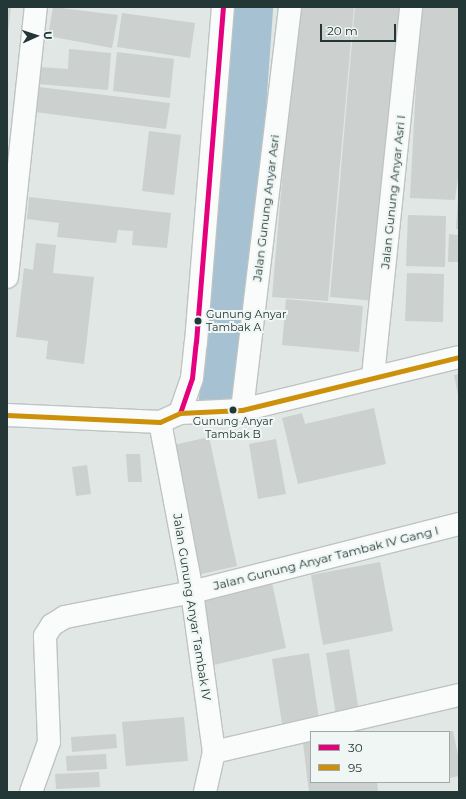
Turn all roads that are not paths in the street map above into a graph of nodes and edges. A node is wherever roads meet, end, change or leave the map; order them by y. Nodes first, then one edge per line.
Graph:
1 (36, 7) edge
2 (223, 7) edge
3 (290, 7) edge
4 (411, 7) edge
5 (7, 277) edge
6 (459, 357) edge
7 (373, 376) junction
8 (242, 410) junction
9 (180, 413) junction
10 (7, 415) edge
11 (160, 422) junction
12 (459, 524) edge
13 (192, 592) junction
14 (459, 695) edge
15 (214, 752) junction
16 (31, 792) edge
17 (205, 792) edge

1 - 5 street
2 - 9 street
3 - 8 street, Jalan Gunung Anyar Asri
4 - 7 street, Jalan Gunung Anyar Asri I
6 - 7 street
7 - 8 street
8 - 9 street
9 - 11 street
10 - 11 street
11 - 13 street, Jalan Gunung Anyar Tambak IV
12 - 13 street, Jalan Gunung Anyar Tambak IV Gang I
13 - 15 street, Jalan Gunung Anyar Tambak IV
13 - 16 street, Jalan Gunung Anyar Tambak IV Gang I
14 - 15 street
15 - 17 street, Jalan Gunung Anyar Tambak IV

